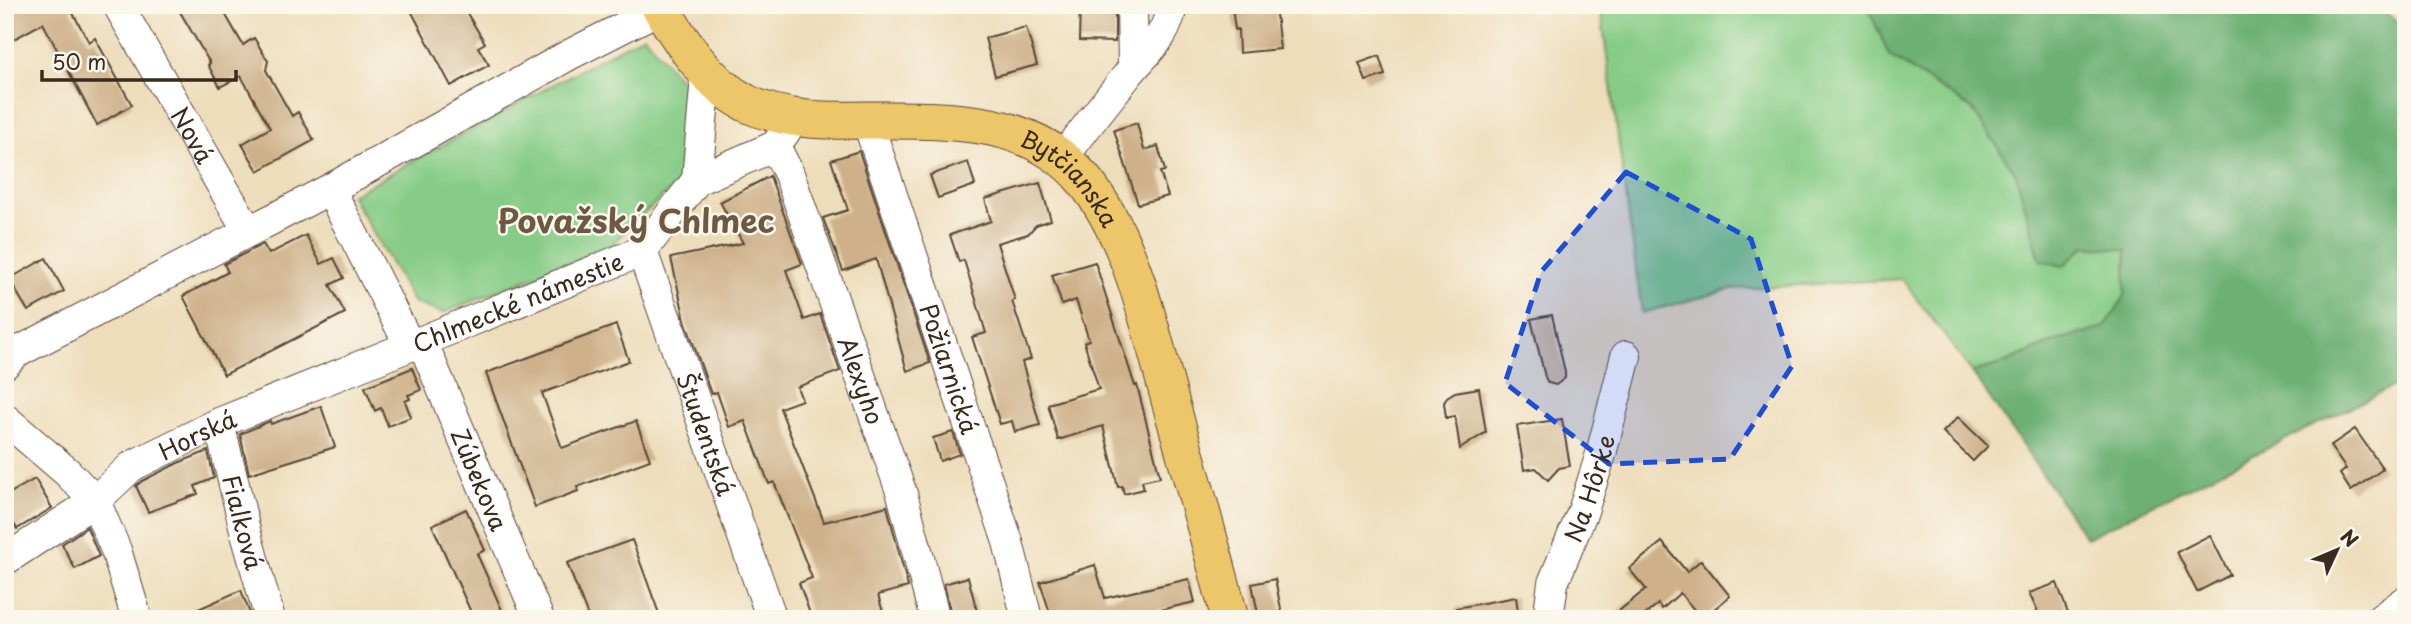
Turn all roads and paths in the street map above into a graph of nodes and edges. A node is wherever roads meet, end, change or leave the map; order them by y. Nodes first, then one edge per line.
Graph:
1 (118, 5) edge
2 (1132, 5) edge
3 (1172, 5) edge
4 (660, 7) edge
5 (1133, 67) junction
6 (704, 69) junction
7 (796, 118) junction
8 (867, 120) junction
9 (775, 146) junction
10 (1062, 159) junction
11 (696, 180) junction
12 (330, 188) junction
13 (248, 231) junction
14 (642, 251) junction
15 (416, 344) junction
16 (1626, 356) dead end
17 (5, 364) edge
18 (5, 419) edge
19 (219, 422) junction
20 (95, 501) junction
21 (5, 560) edge
22 (2406, 601) edge
23 (137, 619) edge
24 (270, 619) edge
25 (539, 619) edge
26 (772, 619) edge
27 (935, 619) edge
28 (1027, 619) edge
29 (1230, 619) edge
30 (1548, 619) edge
31 (2381, 619) edge

1 - 13 street, Nová
2 - 5 street
3 - 5 street
4 - 6 main road, Bytčianska
4 - 12 street
5 - 10 street
6 - 7 main road, Bytčianska
6 - 11 street
7 - 8 main road, Bytčianska
7 - 9 street
8 - 10 main road, Bytčianska
8 - 28 street, Požiarnická
9 - 11 street
9 - 27 street, Alexyho
10 - 29 main road, Bytčianska
11 - 14 street, Chlmecké námestie
12 - 13 street
12 - 15 street, Chlmecké námestie
13 - 17 street
14 - 15 street, Chlmecké námestie
14 - 26 street, Študentská
15 - 19 street, Horská
15 - 25 street, Zúbekova
16 - 30 street, Na Hôrke
18 - 20 street
19 - 20 street, Horská
19 - 24 street, Fialková
20 - 21 street, Horská
20 - 23 street
22 - 31 street

